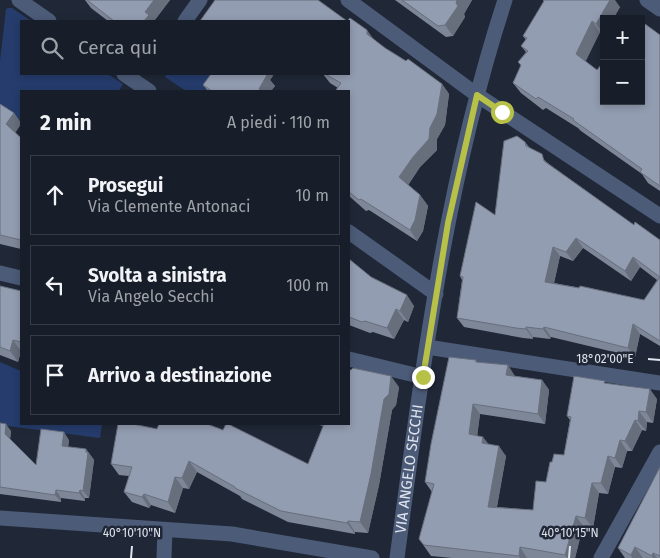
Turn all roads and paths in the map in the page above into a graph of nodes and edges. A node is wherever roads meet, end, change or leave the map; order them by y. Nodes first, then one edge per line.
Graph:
1 (19, 0) edge
2 (200, 0) edge
3 (348, 0) edge
4 (505, 0) edge
5 (647, 0) edge
6 (660, 9) edge
7 (48, 20) edge
8 (186, 20) edge
9 (126, 75) edge
10 (145, 83) edge
11 (477, 95) junction
12 (660, 216) edge
13 (350, 233) edge
14 (0, 273) edge
15 (20, 278) edge
16 (436, 294) junction
17 (428, 347) junction
18 (350, 359) edge
19 (423, 377) junction
20 (660, 383) edge
21 (660, 452) edge
22 (0, 518) edge
23 (166, 530) junction
24 (164, 558) edge
25 (372, 558) edge
26 (397, 558) edge
27 (601, 558) edge

1 - 7 street
2 - 8 street
3 - 11 street
4 - 11 street, VIA ANGELO SECCHI
5 - 6 street
9 - 10 street
11 - 12 street
11 - 16 street, VIA ANGELO SECCHI
13 - 16 street
14 - 15 street
16 - 17 street, VIA ANGELO SECCHI
17 - 19 street, VIA ANGELO SECCHI
17 - 20 street
18 - 19 street
19 - 26 street, VIA ANGELO SECCHI
21 - 27 street
22 - 23 street
23 - 24 street
23 - 25 street

